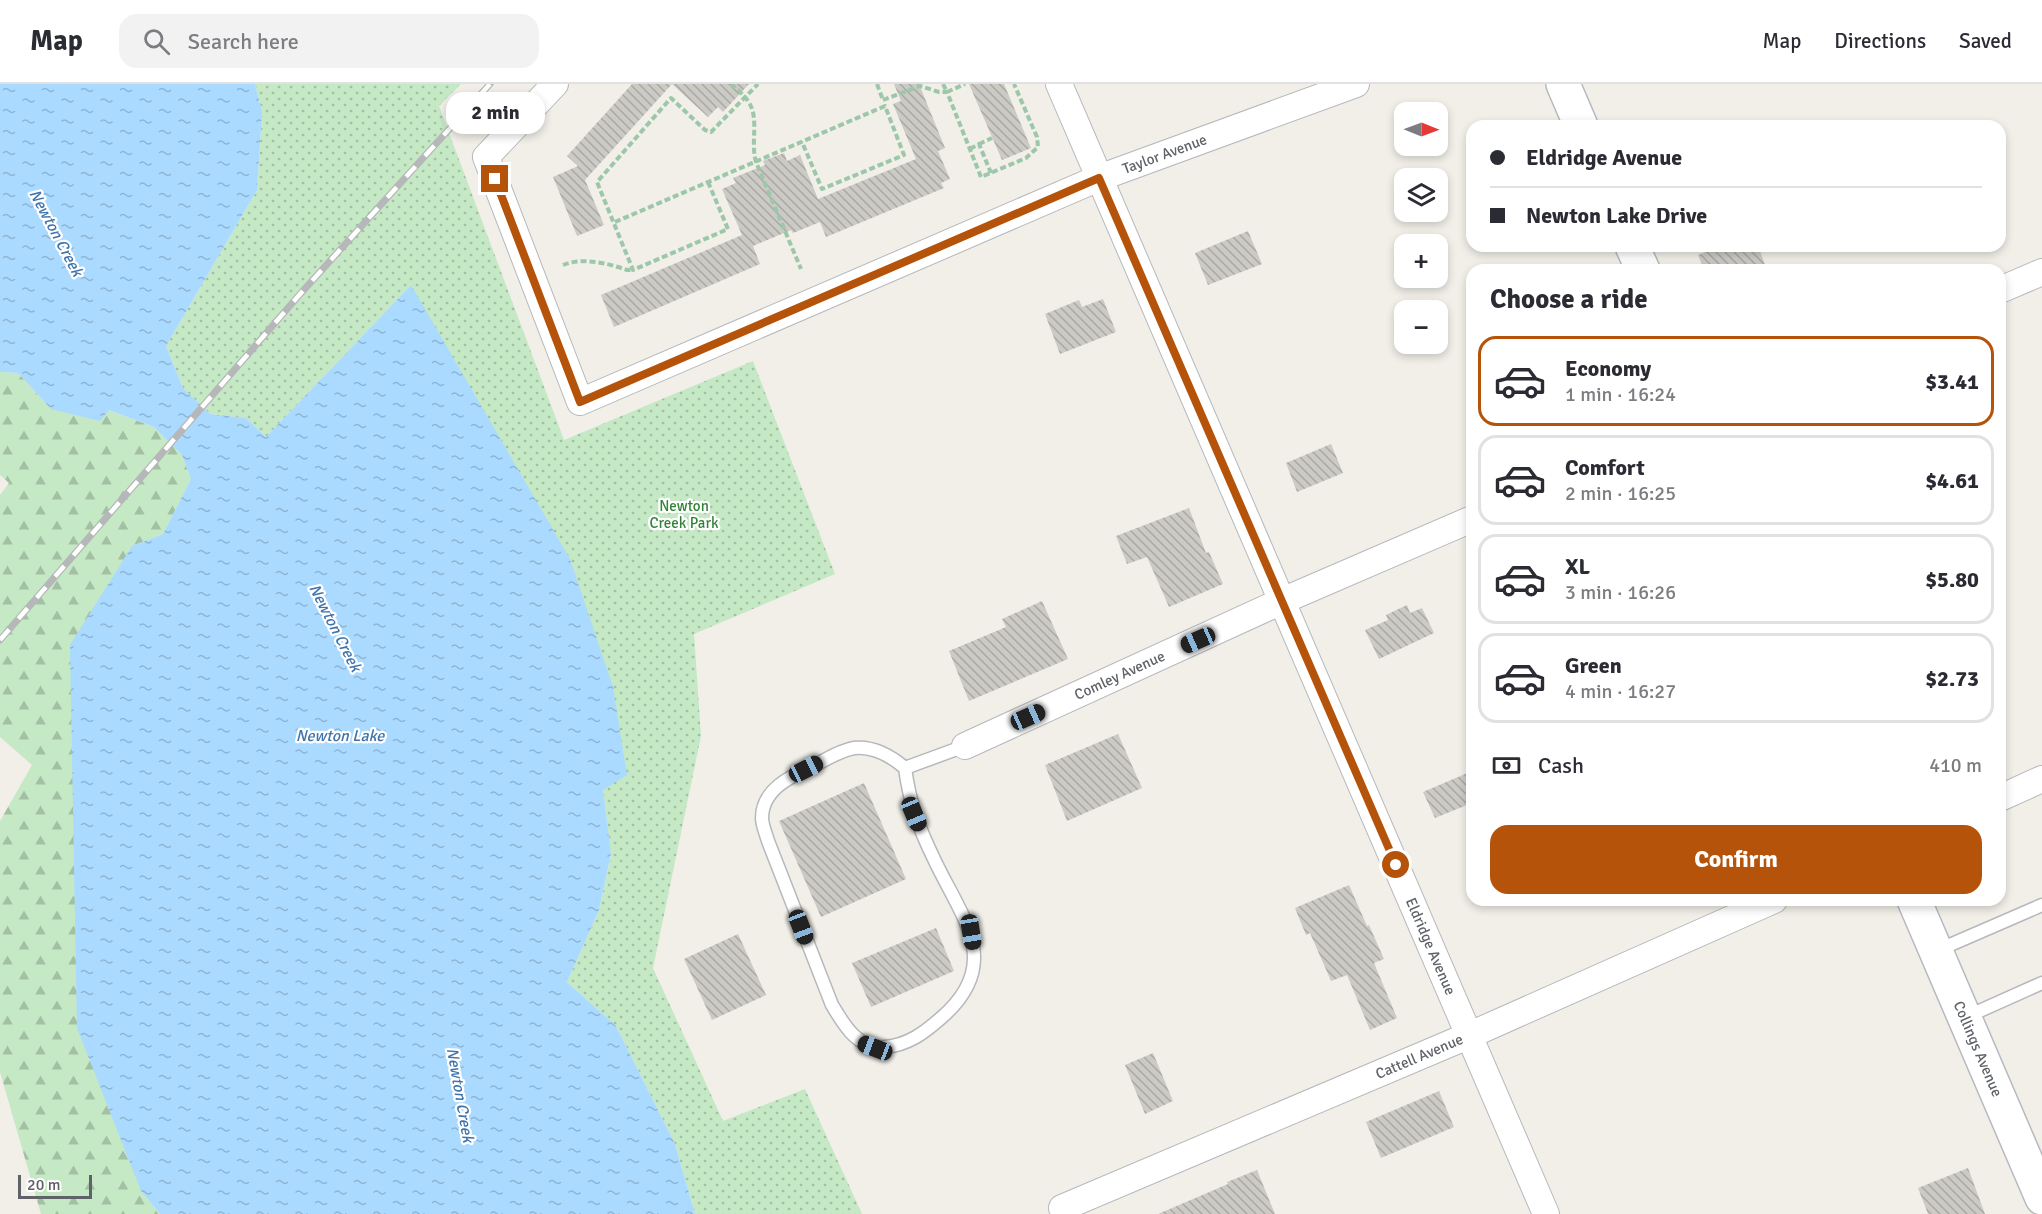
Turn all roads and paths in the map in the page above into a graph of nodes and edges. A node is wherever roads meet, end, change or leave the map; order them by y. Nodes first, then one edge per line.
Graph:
1 (555, 84) edge
2 (731, 84) edge
3 (758, 84) edge
4 (877, 84) edge
5 (943, 84) edge
6 (965, 84) edge
7 (1014, 84) edge
8 (1059, 84) edge
9 (1356, 84) edge
10 (1563, 84) edge
11 (947, 92) junction
12 (744, 97) junction
13 (883, 100) junction
14 (885, 106) junction
15 (1578, 120) edge
16 (992, 138) dead end
17 (802, 142) junction
18 (979, 144) junction
19 (970, 149) junction
20 (756, 162) junction
21 (991, 173) junction
22 (1099, 178) junction
23 (708, 182) junction
24 (615, 222) junction
25 (563, 266) dead end
26 (801, 269) dead end
27 (633, 270) junction
28 (2042, 272) edge
29 (2006, 287) edge
30 (1466, 522) edge
31 (1282, 601) junction
32 (965, 746) joint
33 (905, 768) junction
34 (2042, 779) edge
35 (2006, 795) edge
36 (2042, 905) edge
37 (1760, 906) edge
38 (1917, 906) edge
39 (1936, 951) junction
40 (2042, 983) edge
41 (1965, 1018) junction
42 (1470, 1035) junction
43 (2042, 1198) edge
44 (1062, 1208) dead end
45 (1546, 1214) edge

1 - 22 street, Taylor Avenue
2 - 12 path
3 - 12 path
4 - 13 path
5 - 11 path
6 - 11 path
7 - 21 path
8 - 22 street, Eldridge Avenue
9 - 22 street, Taylor Avenue
10 - 15 main road
11 - 13 path
11 - 19 path
12 - 20 path
12 - 24 path
13 - 14 path
14 - 17 path
14 - 17 path
16 - 18 path
17 - 20 path
18 - 19 path
18 - 21 path
19 - 21 path
20 - 23 path
20 - 26 path
22 - 31 street, Eldridge Avenue
23 - 24 path
23 - 27 path
24 - 27 path
25 - 27 path
28 - 29 street
30 - 31 street, Comley Avenue
31 - 32 street, Comley Avenue
31 - 42 street, Eldridge Avenue
32 - 33 lane
33 - 33 lane
34 - 35 street
36 - 39 lane
37 - 42 street, Cattell Avenue
38 - 39 main road, Collings Avenue
39 - 41 main road, Collings Avenue
40 - 41 lane
41 - 43 main road, Collings Avenue
42 - 44 street, Cattell Avenue
42 - 45 street, Eldridge Avenue

